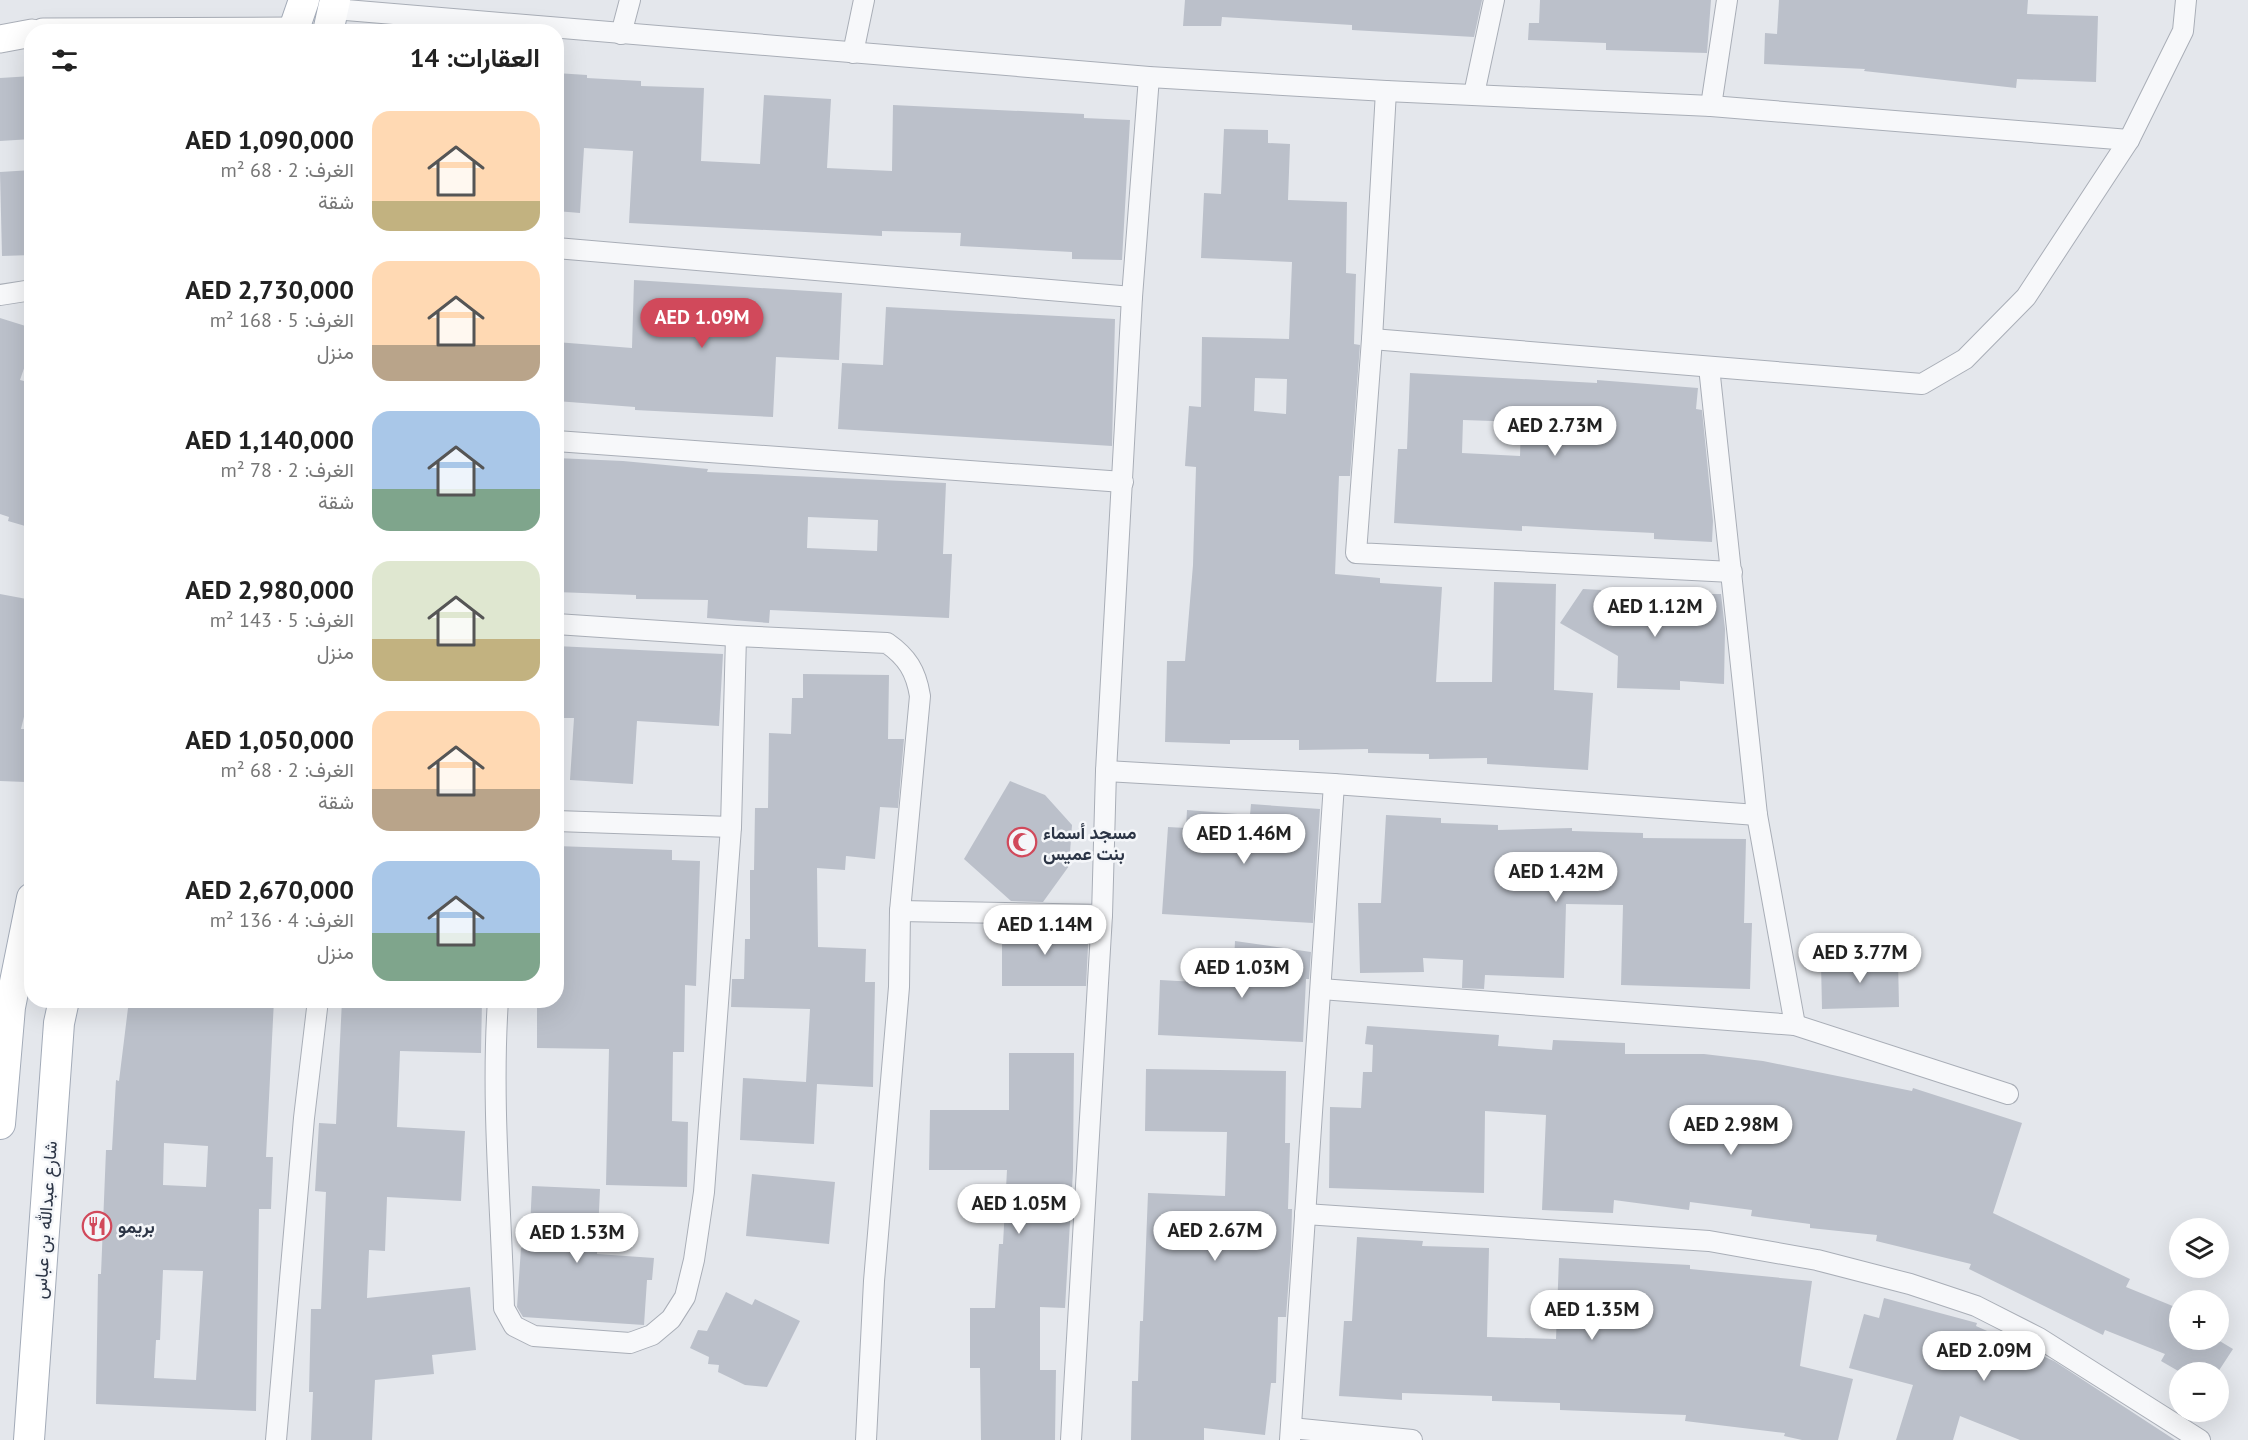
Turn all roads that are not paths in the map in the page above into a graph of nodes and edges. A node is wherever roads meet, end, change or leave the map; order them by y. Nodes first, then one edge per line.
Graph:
1 (304, 0) edge
2 (630, 0) edge
3 (864, 0) edge
4 (1494, 0) edge
5 (1727, 0) edge
6 (2186, 0) edge
7 (332, 14) edge
8 (295, 24) edge
9 (484, 24) edge
10 (564, 29) edge
11 (621, 33) junction
12 (24, 34) edge
13 (0, 39) edge
14 (853, 53) junction
15 (1149, 77) junction
16 (1386, 91) junction
17 (1474, 94) junction
18 (1711, 106) junction
19 (2129, 140) junction
20 (564, 249) edge
21 (24, 291) edge
22 (0, 295) edge
23 (1132, 297) junction
24 (1372, 339) junction
25 (1709, 367) junction
26 (564, 442) edge
27 (1123, 482) junction
28 (1732, 572) junction
29 (564, 625) edge
30 (736, 636) junction
31 (1106, 771) junction
32 (1334, 784) junction
33 (1757, 815) junction
34 (564, 821) edge
35 (731, 827) junction
36 (900, 911) junction
37 (1102, 915) junction
38 (24, 930) edge
39 (1321, 988) junction
40 (5, 1007) edge
41 (63, 1008) edge
42 (317, 1008) edge
43 (497, 1008) edge
44 (1795, 1025) junction
45 (3, 1044) edge
46 (2008, 1094) dead end
47 (0, 1124) edge
48 (1305, 1214) junction
49 (1290, 1434) edge
50 (29, 1440) edge
51 (276, 1440) edge
52 (866, 1440) edge
53 (1071, 1440) edge
54 (1412, 1440) edge
55 (2200, 1440) edge

1 - 8 main road
2 - 11 street
3 - 14 street
4 - 17 street
5 - 18 street
6 - 19 street
7 - 9 street
10 - 11 street
11 - 14 street
12 - 13 street
14 - 15 street
15 - 16 street
15 - 23 street
16 - 17 street
16 - 24 street
17 - 18 street
18 - 19 street
19 - 25 street
20 - 23 street
21 - 22 street
23 - 27 street
24 - 25 street
24 - 28 street
25 - 28 street
26 - 27 street
27 - 31 street
28 - 33 street
29 - 30 street
30 - 35 street
30 - 36 street
31 - 32 street
31 - 37 street
32 - 33 street
32 - 39 street
33 - 44 street
34 - 35 street
35 - 43 street
36 - 37 street
36 - 52 street
37 - 53 street
38 - 40 main road
39 - 44 street
39 - 48 street
40 - 45 main road
41 - 50 main road, شارع عبدالله بن عباس
42 - 51 street
44 - 46 street
45 - 47 main road
48 - 49 street
48 - 55 street
49 - 54 street

